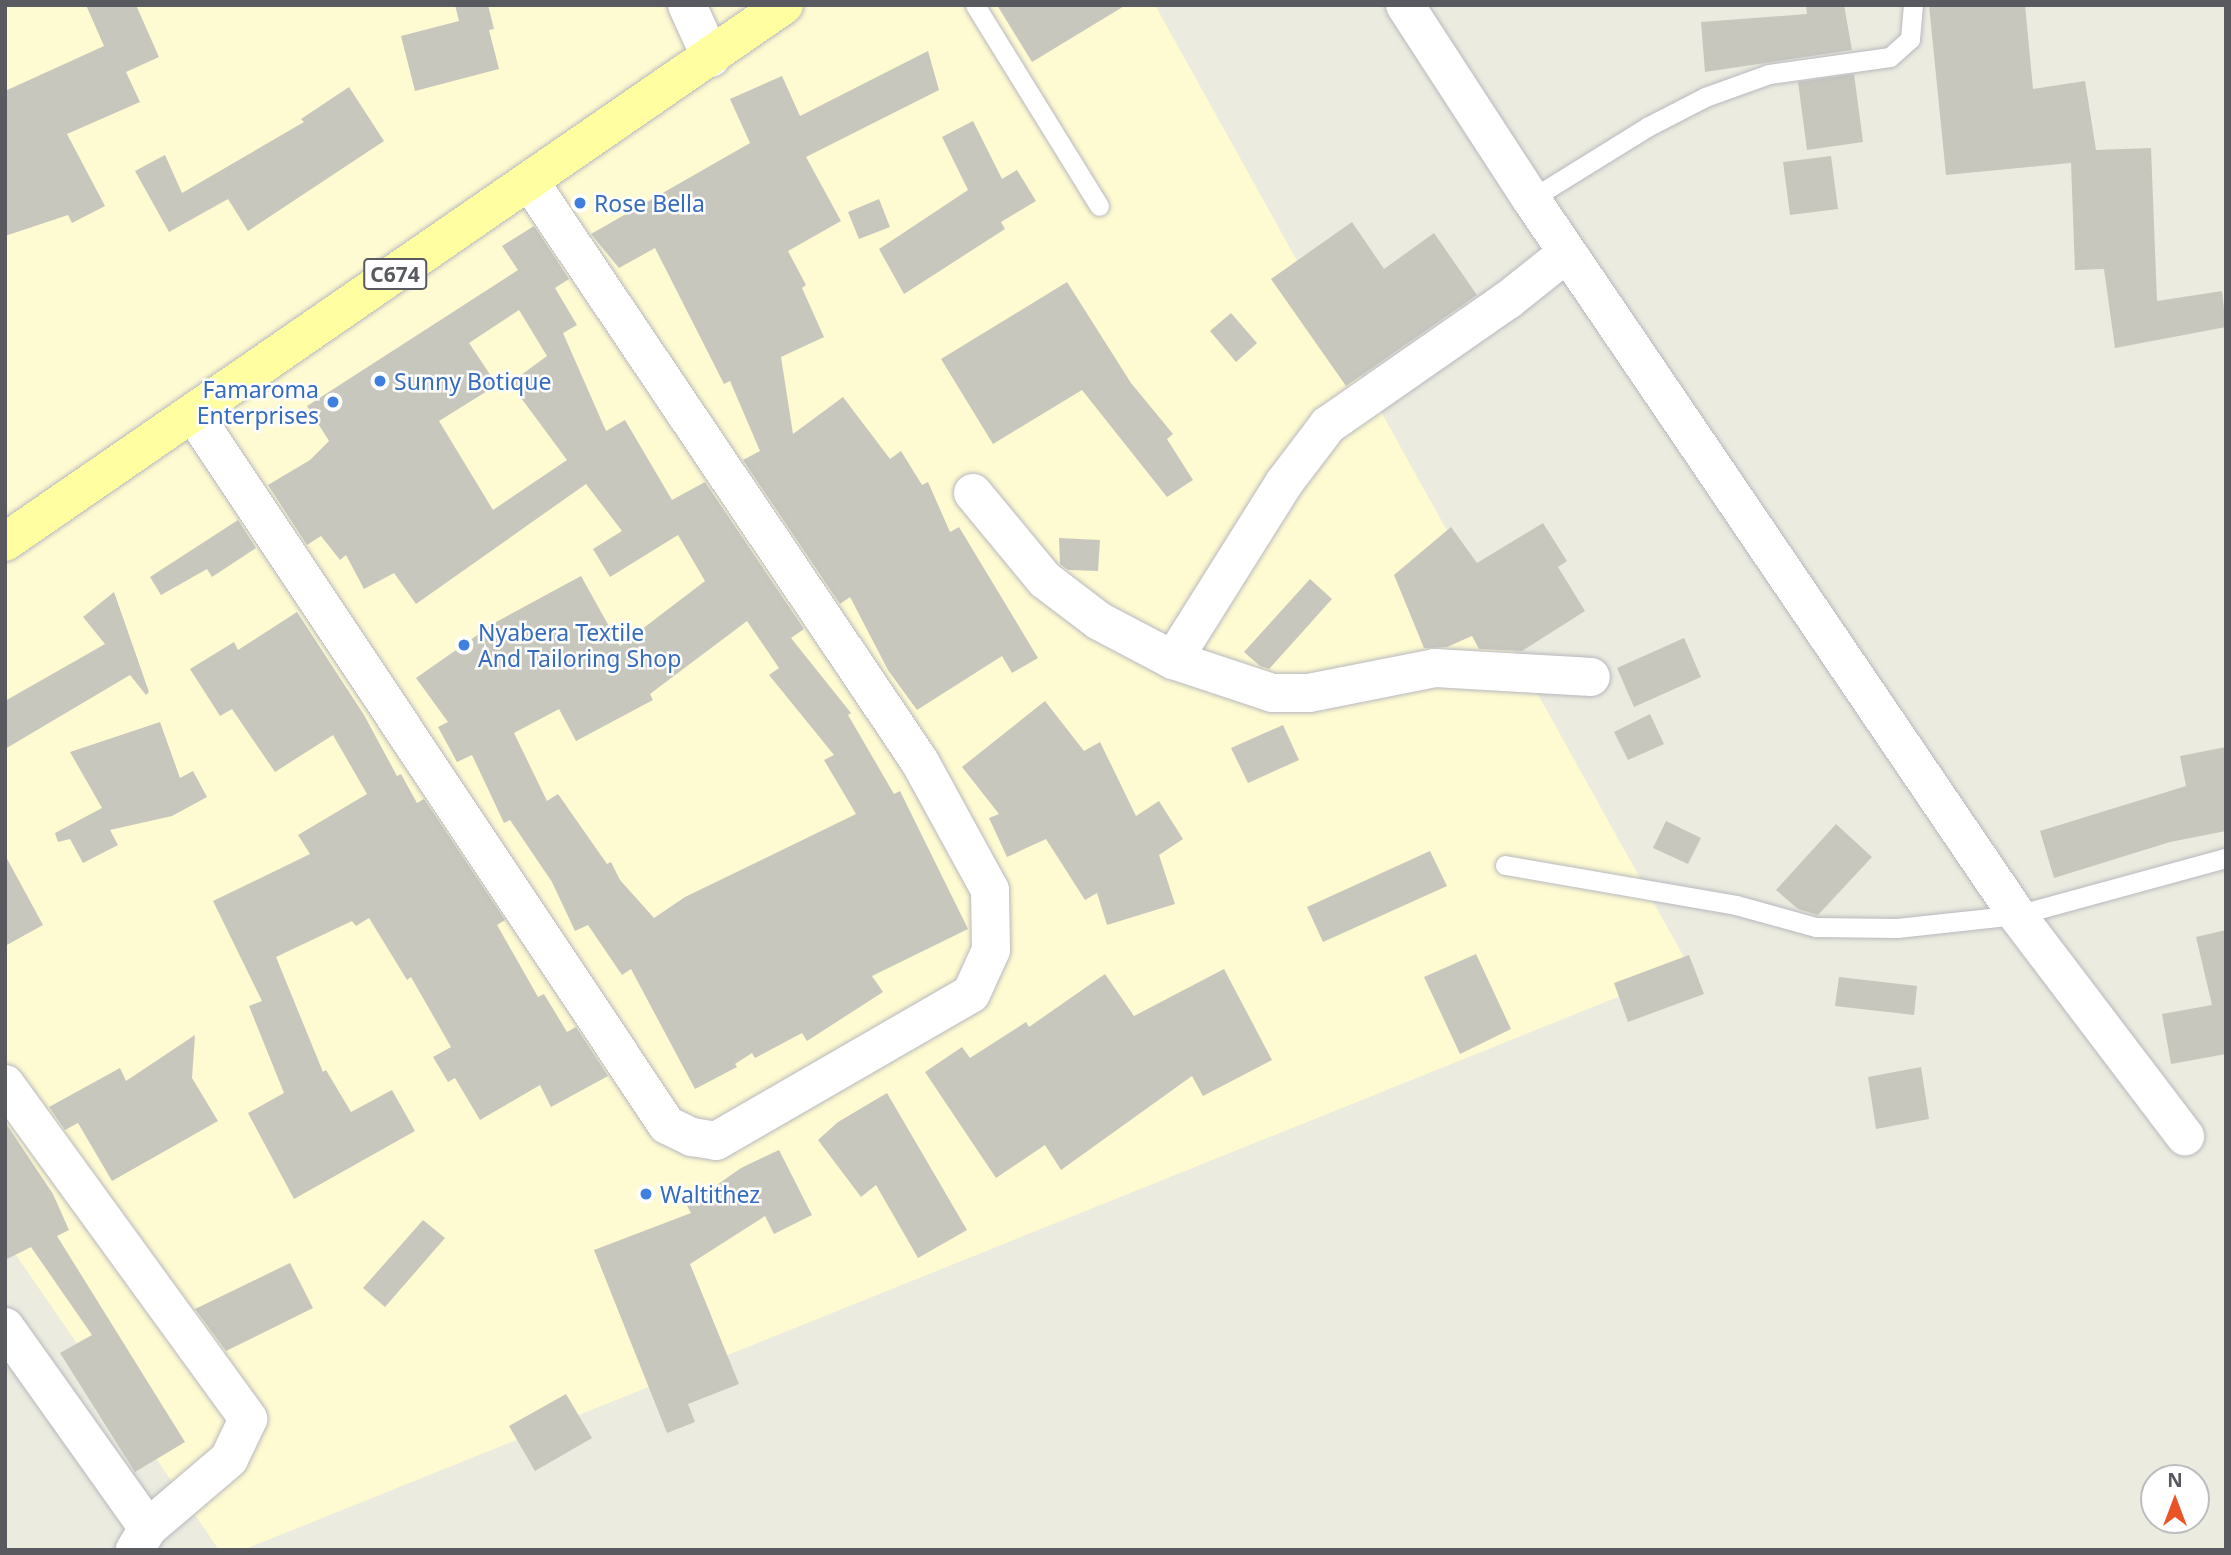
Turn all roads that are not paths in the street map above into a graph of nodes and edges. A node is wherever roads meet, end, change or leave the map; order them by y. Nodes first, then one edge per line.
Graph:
1 (687, 5) edge
2 (784, 5) edge
3 (975, 5) edge
4 (1405, 5) edge
5 (1913, 5) edge
6 (711, 58) junction
7 (530, 182) junction
8 (1531, 199) junction
9 (1099, 206) dead end
10 (1567, 253) junction
11 (193, 413) junction
12 (973, 493) dead end
13 (5, 542) edge
14 (1173, 660) junction
15 (1591, 677) dead end
16 (2226, 858) edge
17 (1505, 865) dead end
18 (2017, 915) junction
19 (5, 1084) edge
20 (2185, 1136) dead end
21 (5, 1327) edge
22 (142, 1539) edge

1 - 6 street
2 - 6 main road, C674
3 - 9 lane
4 - 8 street
5 - 8 lane
6 - 7 main road, C674
7 - 11 main road, C674
7 - 11 street
8 - 10 street
10 - 14 street
10 - 18 street
11 - 13 main road, C674
12 - 14 street
14 - 15 street
16 - 18 lane
17 - 18 lane
18 - 20 street
19 - 22 street
21 - 22 street

